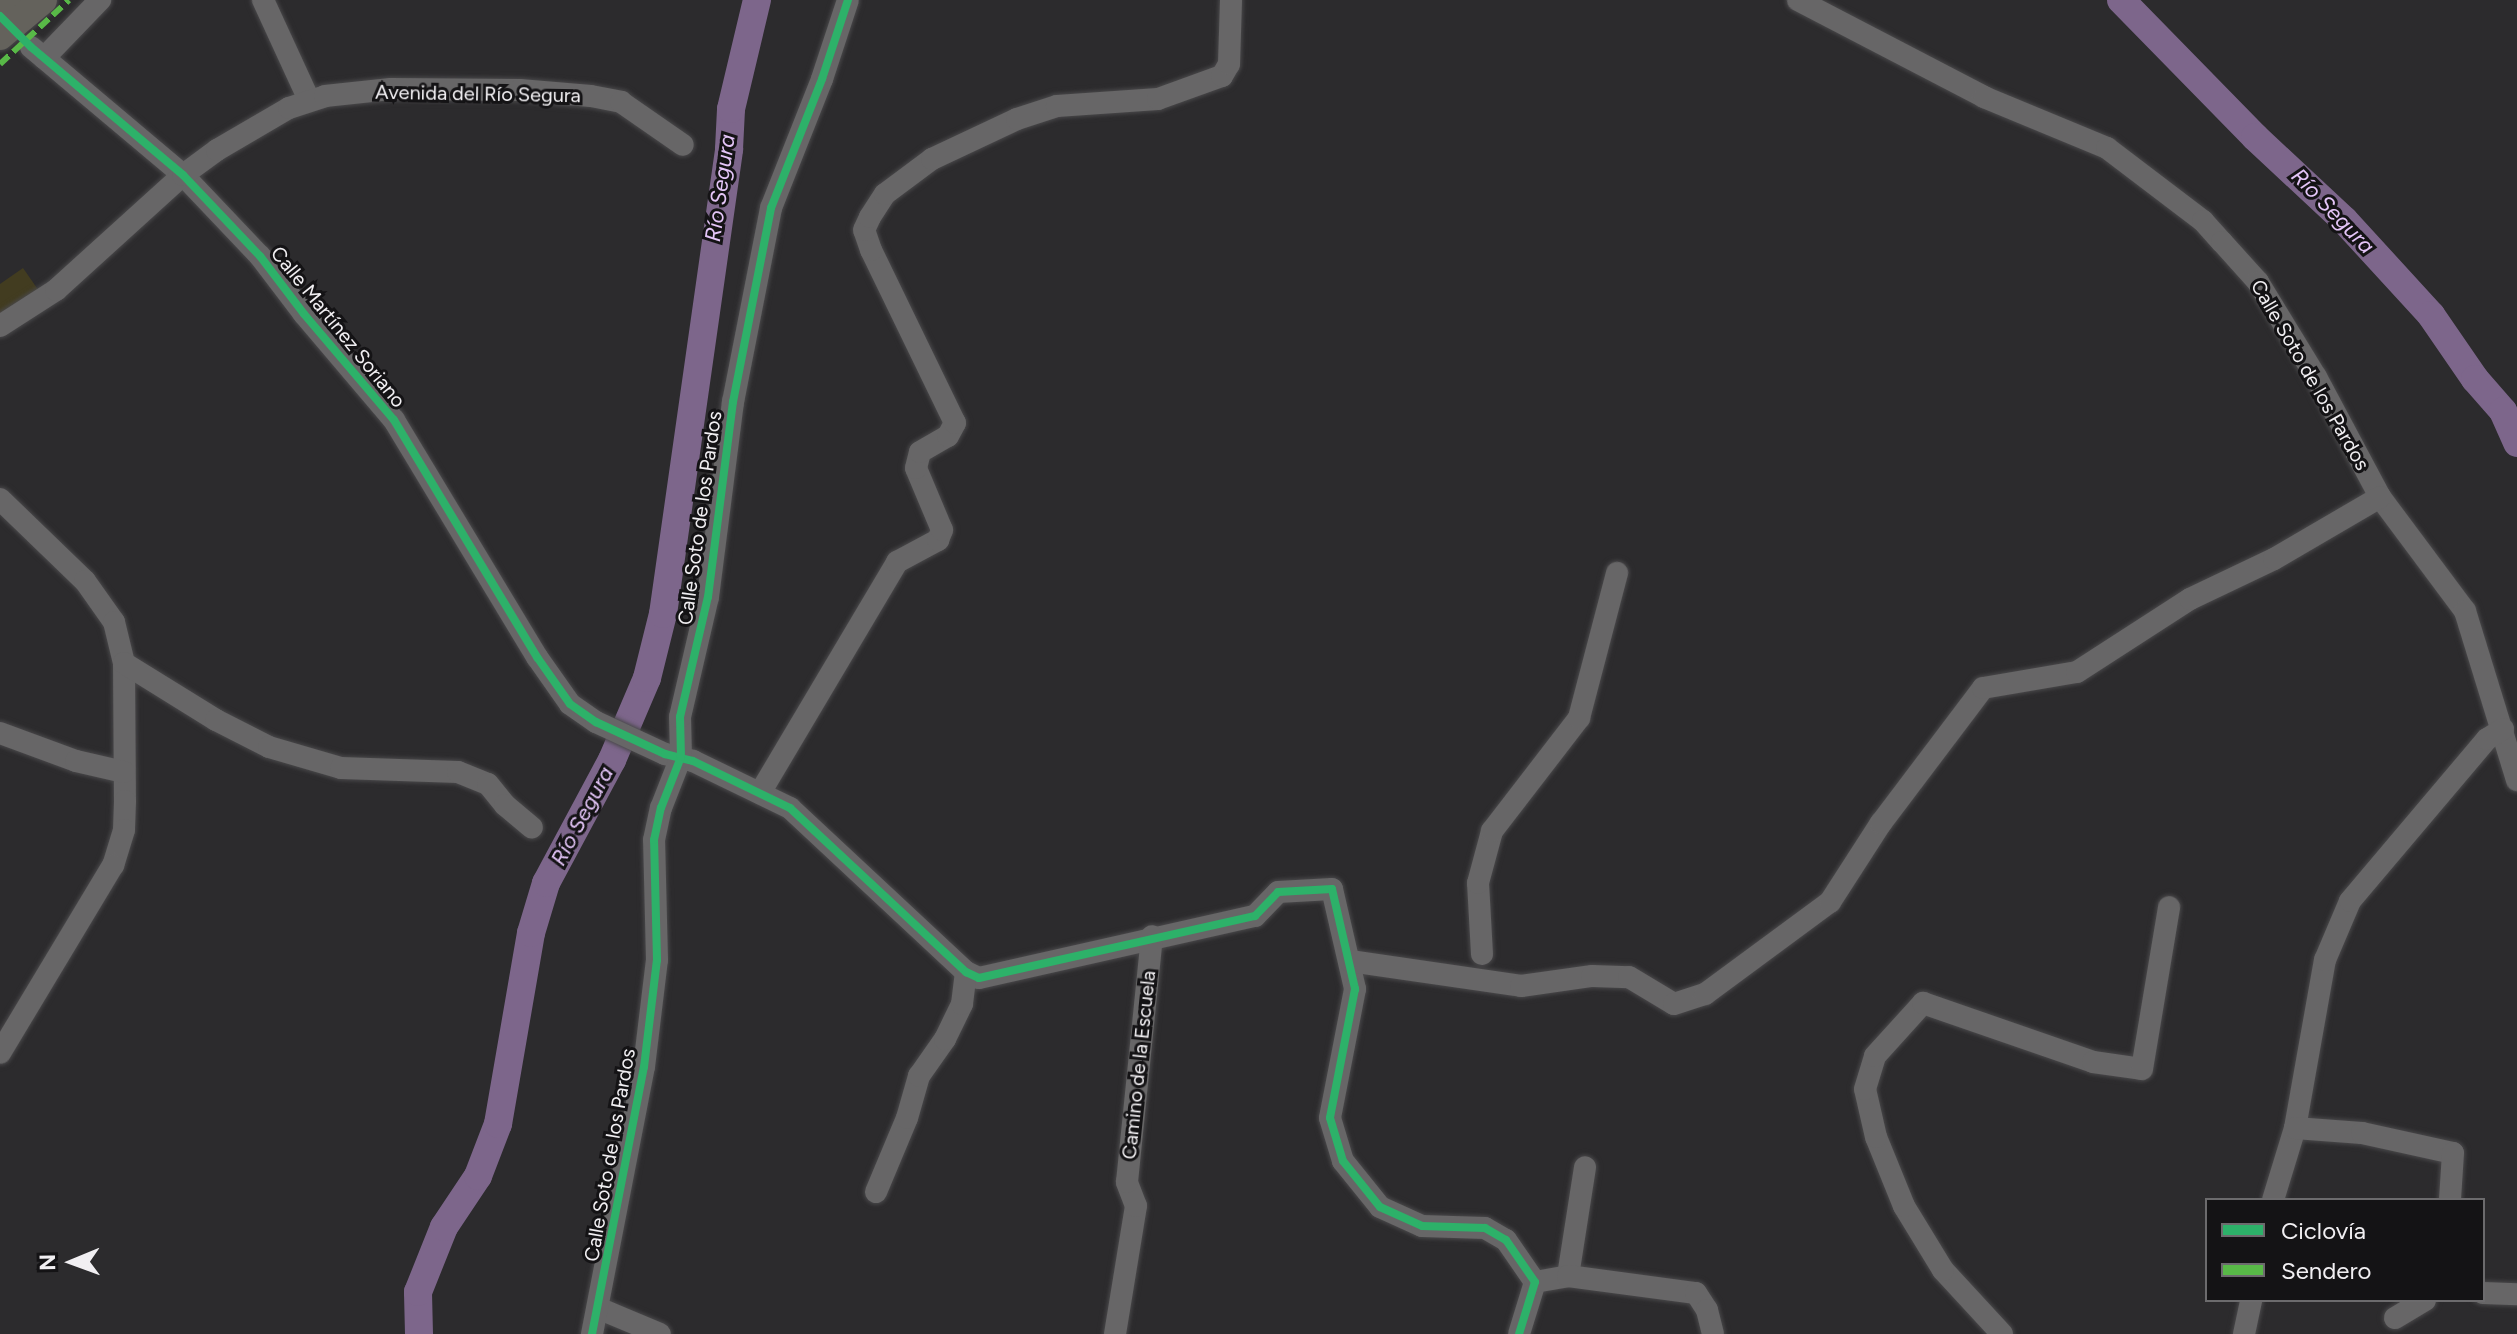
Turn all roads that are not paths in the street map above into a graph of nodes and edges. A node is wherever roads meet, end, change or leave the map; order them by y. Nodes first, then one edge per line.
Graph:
1 (12, 0) edge
2 (43, 0) edge
3 (100, 0) edge
4 (263, 0) edge
5 (848, 0) edge
6 (1231, 0) edge
7 (1798, 0) edge
8 (0, 9) edge
9 (0, 36) edge
10 (309, 100) junction
11 (683, 145) dead end
12 (183, 175) junction
13 (0, 326) edge
14 (2380, 497) junction
15 (0, 499) edge
16 (1617, 573) dead end
17 (124, 663) junction
18 (2503, 729) junction
19 (0, 733) edge
20 (673, 755) junction
21 (124, 772) junction
22 (2517, 780) edge
23 (760, 793) junction
24 (532, 828) dead end
25 (2169, 907) dead end
26 (1152, 936) junction
27 (1482, 954) dead end
28 (1350, 961) junction
29 (966, 972) junction
30 (0, 1053) edge
31 (2295, 1128) junction
32 (1585, 1167) dead end
33 (876, 1192) dead end
34 (2274, 1198) edge
35 (2450, 1198) edge
36 (1568, 1276) junction
37 (1535, 1282) junction
38 (2485, 1293) edge
39 (2517, 1294) edge
40 (2251, 1302) edge
41 (2422, 1302) edge
42 (598, 1308) junction
43 (2395, 1318) dead end
44 (592, 1334) edge
45 (660, 1334) edge
46 (1115, 1334) edge
47 (1519, 1334) edge
48 (1713, 1334) edge
49 (2002, 1334) edge
50 (2244, 1334) edge

1 - 8 main road
2 - 9 main road
3 - 12 street, Calle Martínez Soriano
4 - 10 street
5 - 20 street, Calle Soto de los Pardos
6 - 23 street
7 - 14 street, Calle Soto de los Pardos
10 - 11 street, Avenida del Río Segura
10 - 12 street, Avenida del Río Segura
12 - 13 street, Avenida del Río Segura
12 - 20 street, Calle Martínez Soriano
14 - 18 street, Calle Soto de los Pardos
14 - 28 street
15 - 17 street
16 - 27 street
17 - 21 street
17 - 24 street
18 - 22 street, Calle Soto de los Pardos
18 - 31 street
19 - 21 street
20 - 23 street
20 - 42 street, Calle Soto de los Pardos
21 - 30 street
23 - 29 street
25 - 49 street
26 - 28 street
26 - 29 street
26 - 46 street, Camino de la Escuela
28 - 37 street
29 - 33 street
31 - 34 street
31 - 35 street
32 - 36 street
36 - 37 street
36 - 48 street
37 - 47 street
38 - 39 street
40 - 50 street
41 - 43 street
42 - 44 street, Calle Soto de los Pardos
42 - 45 street

